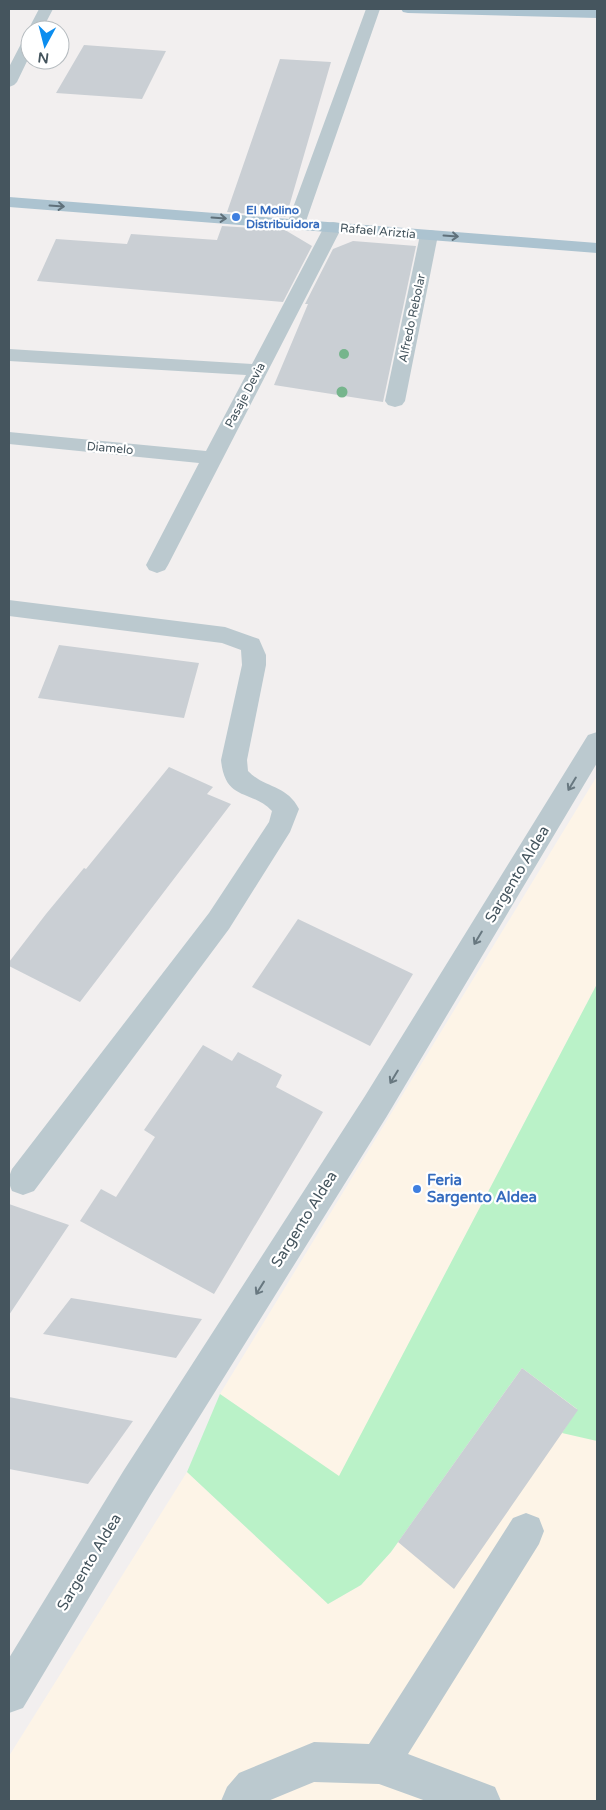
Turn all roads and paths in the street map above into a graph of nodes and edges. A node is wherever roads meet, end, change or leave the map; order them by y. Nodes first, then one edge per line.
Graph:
1 (374, 9) edge
2 (408, 9) edge
3 (597, 14) edge
4 (20, 60) edge
5 (9, 82) edge
6 (9, 202) edge
7 (296, 224) junction
8 (333, 227) junction
9 (429, 235) junction
10 (597, 248) edge
11 (9, 355) edge
12 (258, 370) junction
13 (395, 401) dead end
14 (9, 438) edge
15 (212, 458) junction
16 (158, 565) dead end
17 (9, 608) edge
18 (597, 742) edge
19 (23, 1180) dead end
20 (526, 1531) dead end
21 (9, 1694) edge
22 (379, 1764) junction
23 (241, 1801) edge
24 (481, 1801) edge

1 - 7 street
2 - 3 main road
4 - 5 street
6 -> 7 main road, Rafael Ariztía
7 - 8 main road, Rafael Ariztía
8 - 9 main road, Rafael Ariztía
8 - 12 street, Pasaje Devia
9 -> 10 main road, Rafael Ariztía
9 - 13 street, Alfredo Rebolar
11 - 12 street
12 - 15 street, Pasaje Devia
14 - 15 street, Diamelo
15 - 16 street, Pasaje Devia
17 - 19 street
18 -> 21 street, Sargento Aldea
20 - 22 street
22 - 23 street
22 - 24 street

